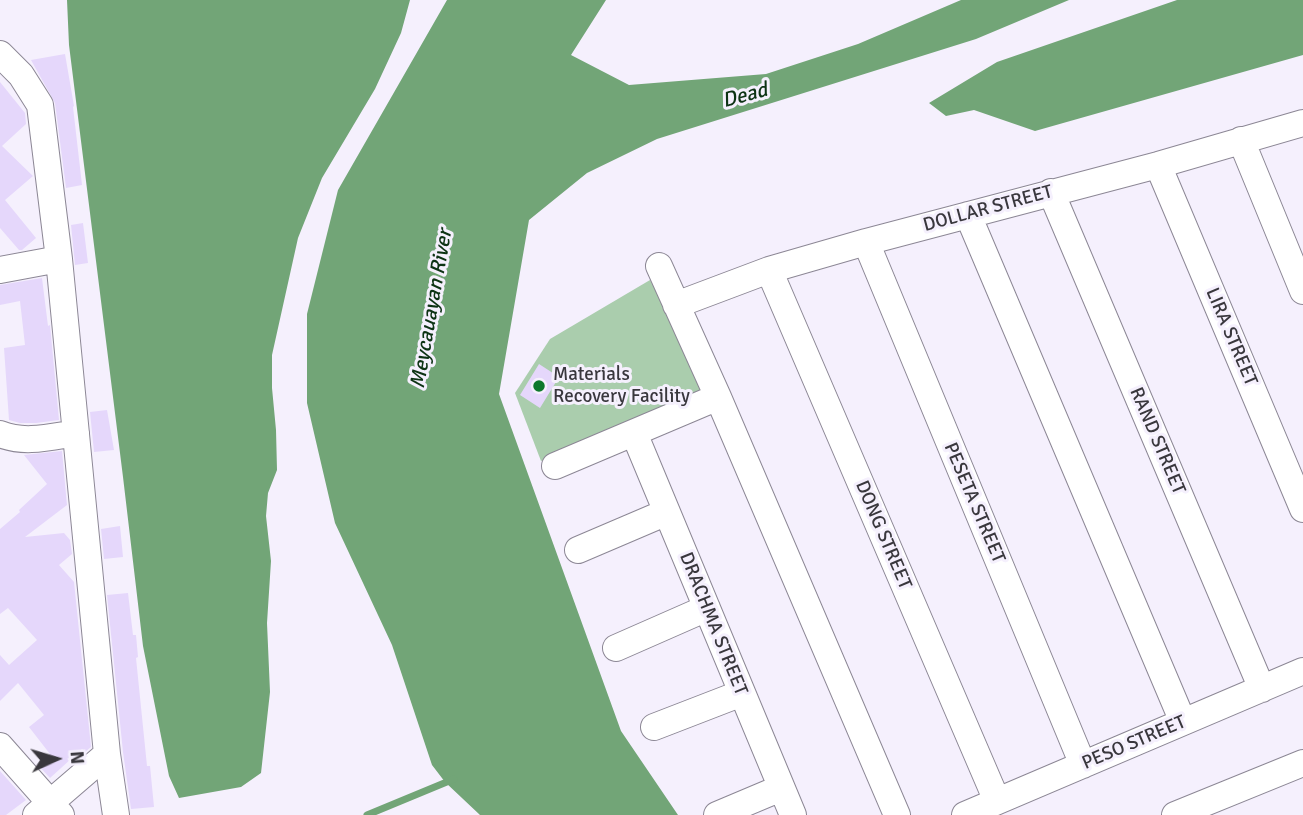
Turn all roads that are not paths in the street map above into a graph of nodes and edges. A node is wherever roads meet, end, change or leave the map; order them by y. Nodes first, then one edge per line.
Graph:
1 (0, 54) edge
2 (1303, 123) edge
3 (1241, 140) junction
4 (1158, 165) junction
5 (1052, 192) junction
6 (968, 215) junction
7 (866, 242) junction
8 (59, 259) junction
9 (659, 266) dead end
10 (0, 270) edge
11 (769, 270) junction
12 (1303, 291) edge
13 (676, 305) junction
14 (718, 397) junction
15 (76, 433) junction
16 (634, 433) junction
17 (0, 434) edge
18 (555, 466) dead end
19 (1303, 509) edge
20 (667, 512) junction
21 (578, 550) dead end
22 (707, 608) junction
23 (616, 648) dead end
24 (1303, 671) edge
25 (1262, 689) junction
26 (742, 693) junction
27 (1183, 723) junction
28 (654, 727) dead end
29 (0, 746) edge
30 (107, 754) junction
31 (1303, 764) edge
32 (1083, 765) junction
33 (781, 788) junction
34 (997, 801) junction
35 (49, 811) edge
36 (116, 815) edge
37 (717, 815) edge
38 (793, 815) edge
39 (897, 815) edge
40 (965, 815) edge
41 (1175, 815) edge

1 - 8 street
2 - 3 street, DOLLAR STREET
3 - 4 street, DOLLAR STREET
3 - 12 street
4 - 5 street, DOLLAR STREET
4 - 19 street, LIRA STREET
5 - 6 street, DOLLAR STREET
5 - 25 street, RAND STREET
6 - 7 street, DOLLAR STREET
6 - 27 street
7 - 11 street, DOLLAR STREET
7 - 32 street, PESETA STREET
8 - 10 street
8 - 15 street
9 - 13 street
11 - 13 street, DOLLAR STREET
11 - 34 street, DONG STREET
13 - 14 street
14 - 16 street
14 - 39 street
15 - 17 street
15 - 30 street
16 - 18 street
16 - 20 street, DRACHMA STREET
20 - 21 street
20 - 22 street, DRACHMA STREET
22 - 23 street
22 - 26 street, DRACHMA STREET
24 - 25 street, PESO STREET
25 - 27 street, PESO STREET
26 - 28 street
26 - 33 street, DRACHMA STREET
27 - 32 street, PESO STREET
29 - 35 street
30 - 35 street
30 - 36 street
31 - 41 street
32 - 34 street, PESO STREET
33 - 37 street
33 - 38 street, DRACHMA STREET
34 - 40 street, PESO STREET

